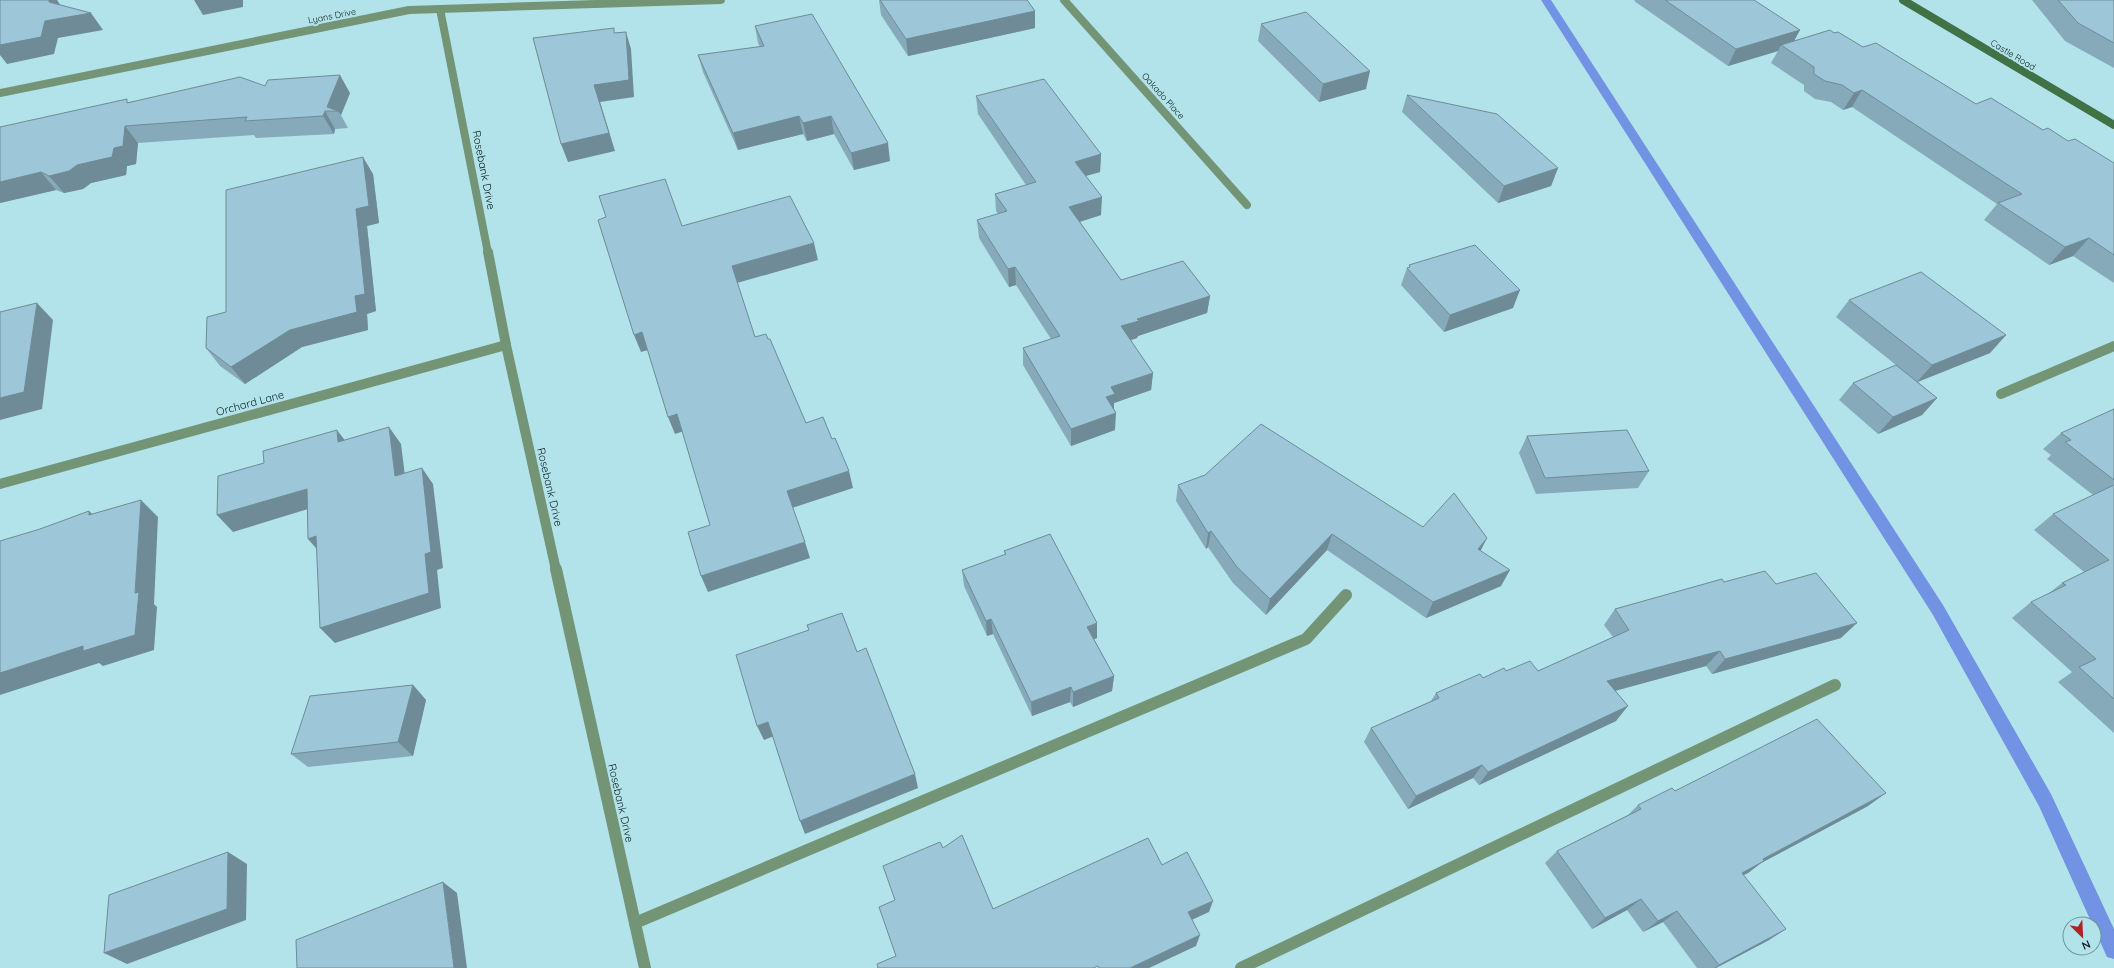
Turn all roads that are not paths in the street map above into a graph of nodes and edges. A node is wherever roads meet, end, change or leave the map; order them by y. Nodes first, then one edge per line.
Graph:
1 (721, 0) edge
2 (1064, 0) edge
3 (1903, 0) edge
4 (440, 10) junction
5 (0, 93) edge
6 (2114, 125) edge
7 (1247, 204) dead end
8 (506, 345) junction
9 (2114, 346) edge
10 (2001, 394) dead end
11 (0, 484) edge
12 (1346, 595) dead end
13 (1835, 685) dead end
14 (635, 923) junction
15 (645, 968) edge
16 (1241, 968) edge

1 - 4 street, Lyans Drive
2 - 7 street, Oakado Place
3 - 6 street, Castle Road
4 - 5 street, Lyans Drive
4 - 8 street, Rosebank Drive
8 - 11 street, Orchard Lane
8 - 14 street, Rosebank Drive
9 - 10 street
12 - 14 street
13 - 16 street
14 - 15 street, Rosebank Drive

